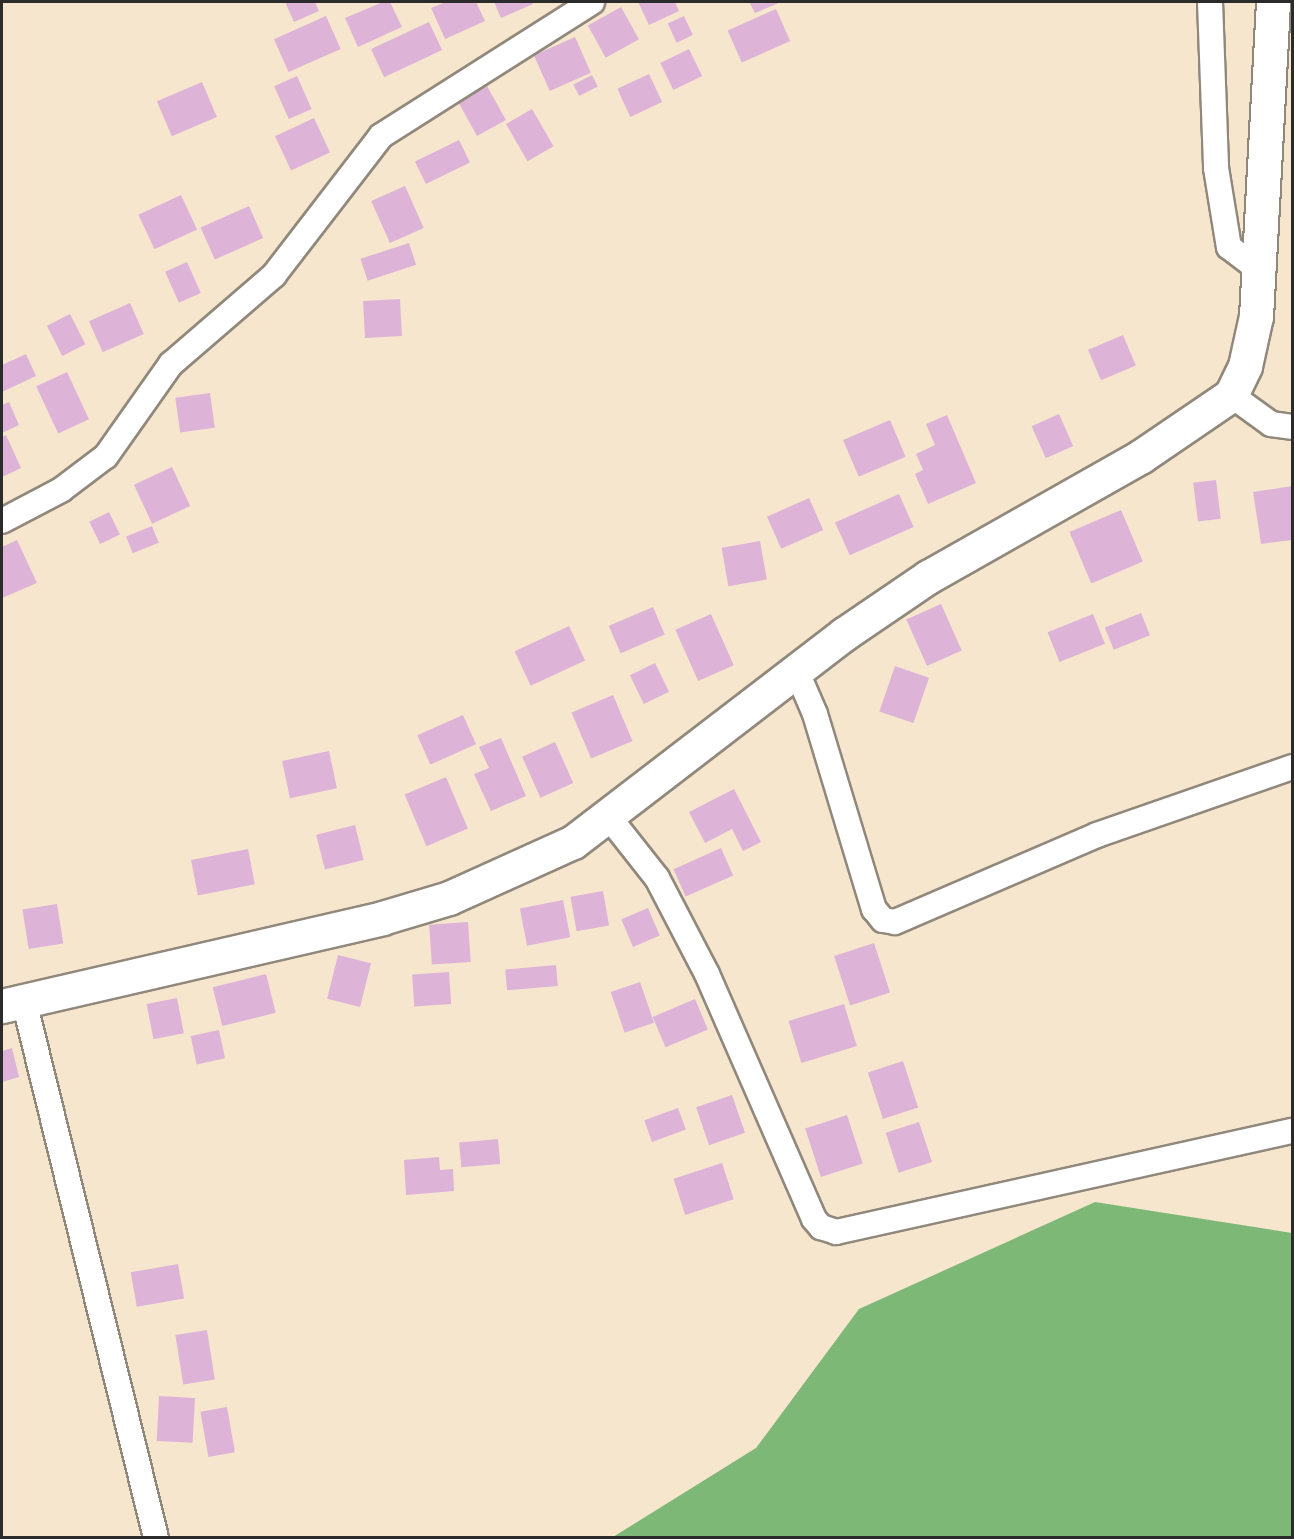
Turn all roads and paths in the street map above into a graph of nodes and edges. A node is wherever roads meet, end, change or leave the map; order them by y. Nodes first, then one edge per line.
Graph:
1 (592, 2) edge
2 (1210, 2) edge
3 (1272, 14) edge
4 (1257, 268) junction
5 (1231, 395) junction
6 (1293, 427) edge
7 (2, 521) edge
8 (796, 670) junction
9 (1293, 767) edge
10 (608, 816) junction
11 (13, 1004) edge
12 (1293, 1131) edge
13 (156, 1538) edge

1 - 7 street
2 - 4 street
3 - 4 street
4 - 5 street
5 - 6 street
5 - 8 street
8 - 9 street
8 - 10 street
10 - 11 street
10 - 12 street
11 - 13 street

